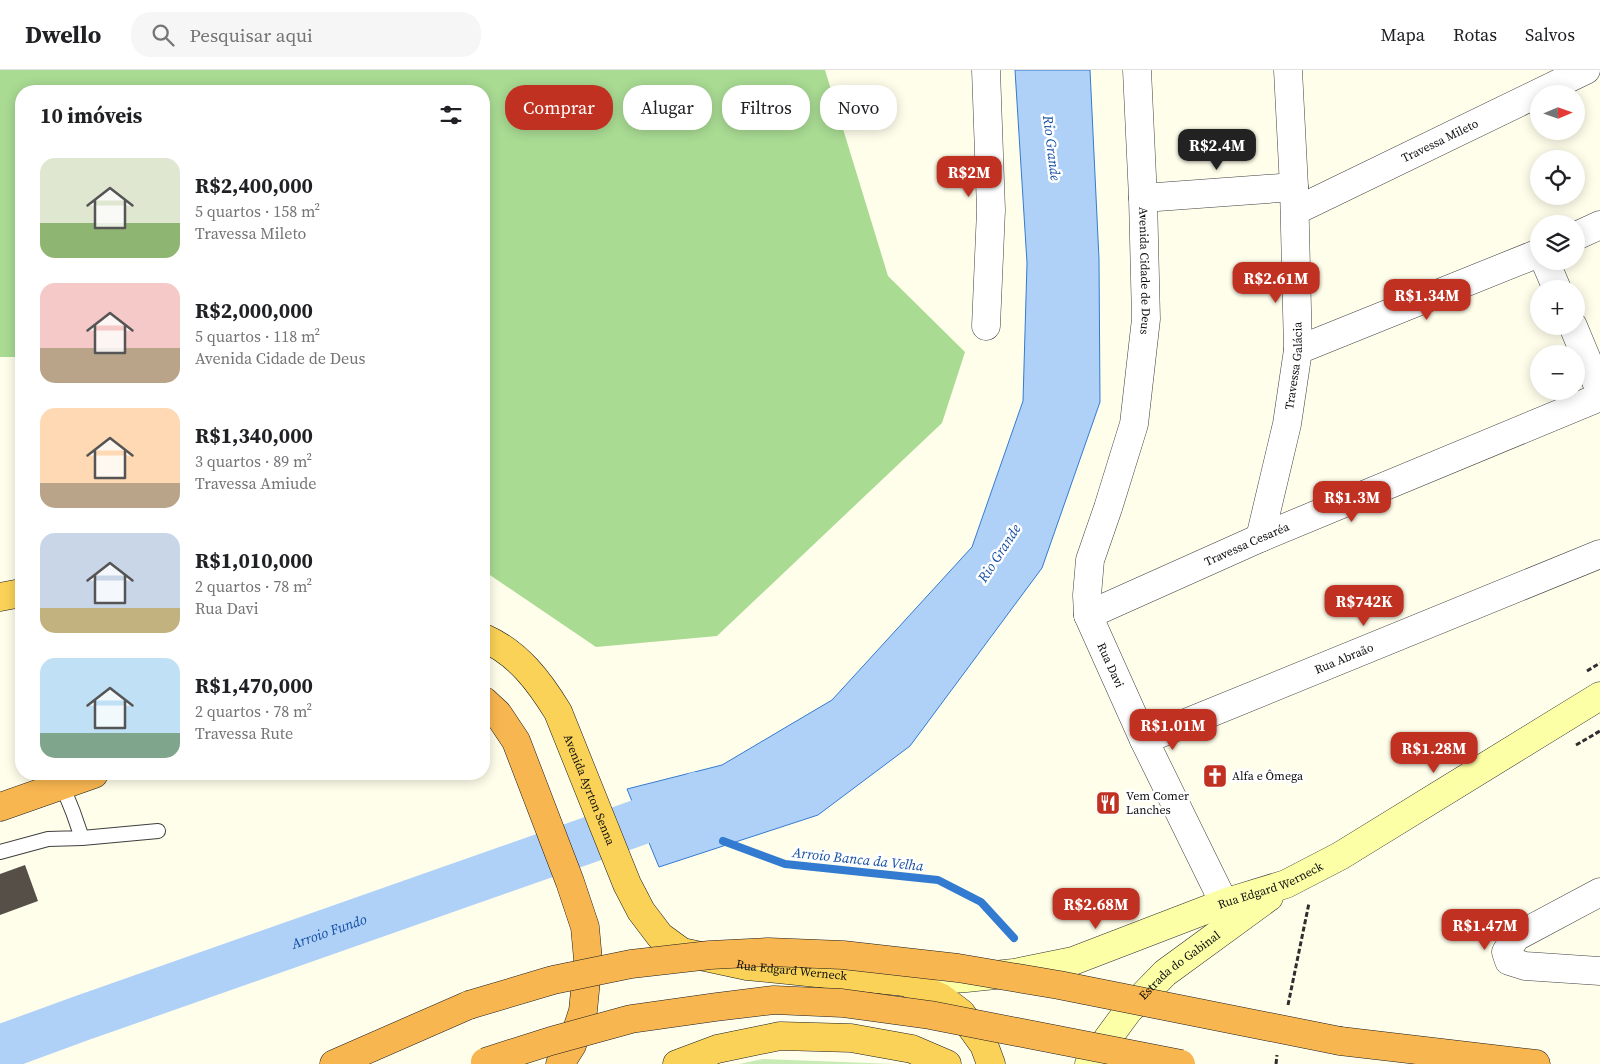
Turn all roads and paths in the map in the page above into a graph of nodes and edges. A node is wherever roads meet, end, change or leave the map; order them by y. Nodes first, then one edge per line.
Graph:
1 (986, 70) edge
2 (1137, 70) edge
3 (1288, 70) edge
4 (1586, 70) edge
5 (1143, 198) junction
6 (1295, 199) junction
7 (1600, 225) edge
8 (1585, 232) edge
9 (1530, 257) edge
10 (986, 326) dead end
11 (1577, 335) edge
12 (1298, 350) junction
13 (1600, 391) edge
14 (1600, 397) edge
15 (1260, 538) junction
16 (1600, 554) edge
17 (15, 594) edge
18 (0, 597) edge
19 (1088, 615) junction
20 (490, 641) edge
21 (1600, 696) edge
22 (490, 707) edge
23 (1144, 740) junction
24 (77, 780) edge
25 (62, 785) junction
26 (2, 806) edge
27 (158, 831) dead end
28 (82, 838) junction
29 (0, 852) edge
30 (1286, 884) junction
31 (1600, 892) edge
32 (1224, 903) junction
33 (682, 952) joint
34 (1600, 971) edge
35 (905, 982) junction
36 (334, 1064) edge
37 (481, 1064) edge
38 (560, 1064) edge
39 (677, 1064) edge
40 (947, 1064) edge
41 (992, 1064) edge
42 (1089, 1064) edge
43 (1181, 1064) edge
44 (1536, 1064) edge

1 - 10 street
2 - 5 street, Avenida Cidade de Deus
3 - 6 street, Travessa Galácia
4 - 6 street, Travessa Mileto
5 - 6 street, Travessa Mileto
5 - 19 street, Avenida Cidade de Deus
6 - 12 street, Travessa Galácia
7 - 8 street
9 - 12 street
11 - 13 street
12 - 15 street, Travessa Galácia
14 - 15 street, Travessa Cesaréa
15 - 19 street, Travessa Cesaréa
16 - 23 street, Rua Abraão
17 - 18 highway
19 - 23 street, Rua Davi
20 - 33 highway, Avenida Ayrton Senna
21 - 30 main road, Rua Edgard Werneck
22 - 38 highway
23 - 32 street, Rua Davi
24 - 25 highway
25 - 26 highway
25 - 28 lane
27 - 28 lane
28 - 29 lane
30 - 32 main road, Rua Edgard Werneck
30 - 42 main road, Estrada do Gabinal
31 - 34 street
32 - 35 main road, Rua Edgard Werneck
33 - 35 highway, Rua Edgard Werneck
35 - 41 highway, Rua Edgard Werneck
36 - 44 highway, bridge
37 - 43 highway, bridge
39 - 40 highway

